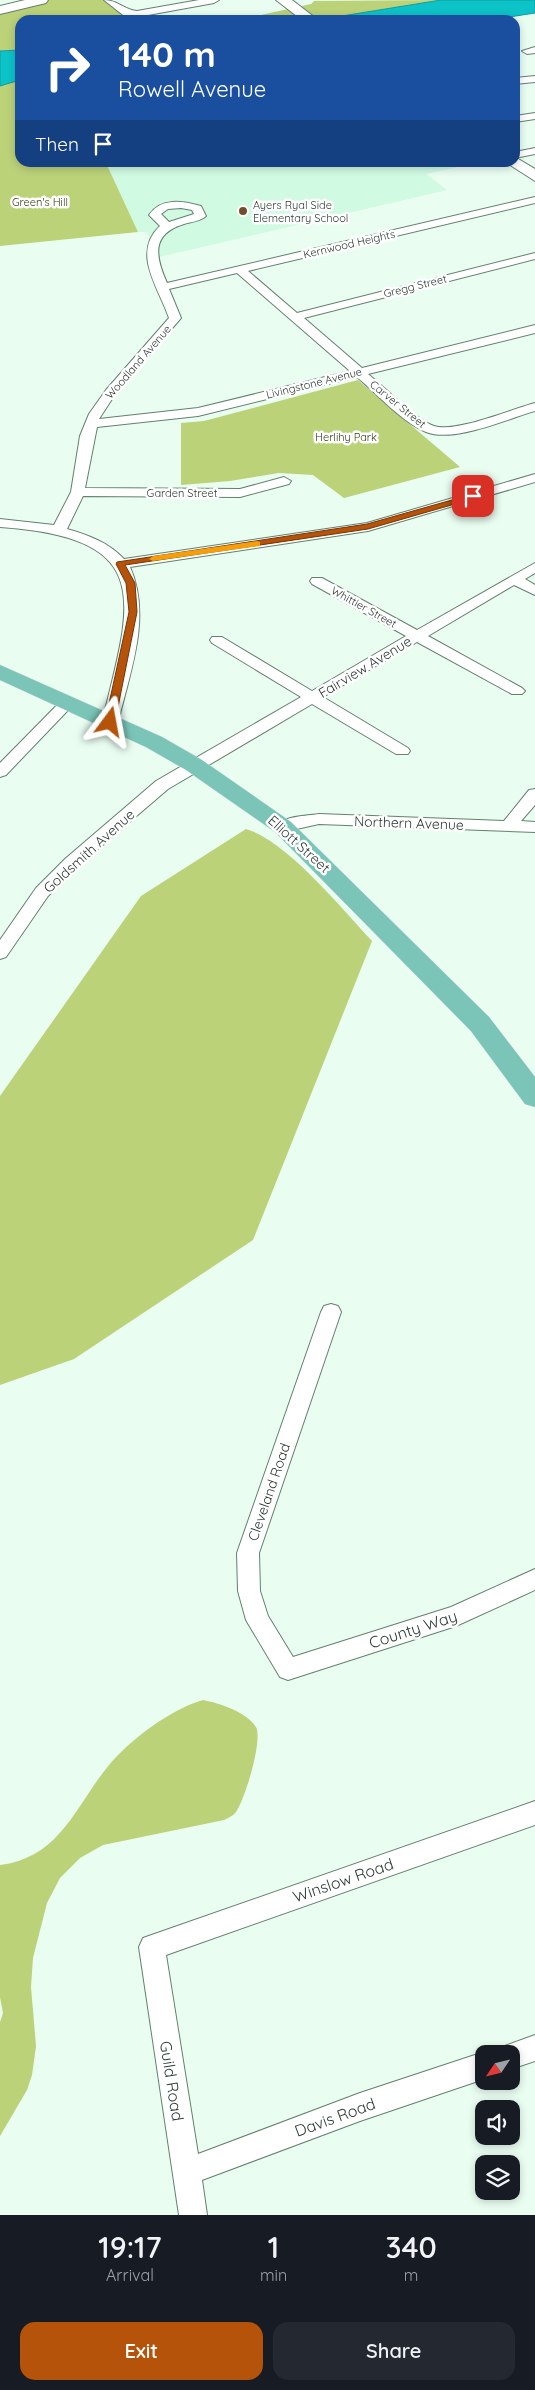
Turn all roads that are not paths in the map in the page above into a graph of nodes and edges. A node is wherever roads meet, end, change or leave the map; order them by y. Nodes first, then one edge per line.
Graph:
1 (41, 0) edge
2 (109, 0) edge
3 (214, 0) edge
4 (287, 3) edge
5 (0, 10) edge
6 (304, 15) edge
7 (535, 79) edge
8 (520, 81) edge
9 (535, 116) edge
10 (520, 119) edge
11 (535, 151) edge
12 (520, 154) edge
13 (520, 166) edge
14 (535, 176) edge
15 (535, 200) edge
16 (167, 226) dead end
17 (535, 256) edge
18 (239, 269) junction
19 (164, 287) junction
20 (295, 318) junction
21 (535, 329) edge
22 (358, 372) junction
23 (535, 407) edge
24 (91, 424) junction
25 (535, 478) edge
26 (284, 481) dead end
27 (78, 492) junction
28 (0, 523) edge
29 (59, 530) junction
30 (120, 564) junction
31 (535, 566) edge
32 (514, 579) junction
33 (317, 581) dead end
34 (535, 591) edge
35 (417, 636) junction
36 (217, 640) dead end
37 (0, 672) edge
38 (517, 691) dead end
39 (313, 698) junction
40 (67, 703) junction
41 (110, 722) junction
42 (402, 751) dead end
43 (194, 765) junction
44 (0, 772) edge
45 (535, 794) edge
46 (283, 827) junction
47 (508, 827) junction
48 (535, 827) edge
49 (0, 953) edge
50 (535, 1096) edge
51 (331, 1312) dead end
52 (535, 1579) edge
53 (288, 1669) joint
54 (535, 1814) edge
55 (152, 1947) joint
56 (535, 2048) edge
57 (520, 2053) edge
58 (475, 2068) edge
59 (186, 2172) junction
60 (193, 2215) edge

1 - 5 main road
2 - 3 street
4 - 6 main road
7 - 8 street
9 - 10 street
11 - 12 street
13 - 14 main road
15 - 18 street, Kernwood Heights
16 - 19 street, Woodland Avenue
17 - 20 street, Gregg Street
18 - 19 street, Kernwood Heights
18 - 20 street, Carver Street
19 - 24 street, Woodland Avenue
20 - 22 street, Carver Street
21 - 22 street, Livingstone Avenue
22 - 23 street, Carver Street
22 - 24 street, Livingstone Avenue
24 - 27 street, Woodland Avenue
25 - 30 street
26 - 27 street, Garden Street
27 - 29 street, Woodland Avenue
28 - 29 street
29 - 30 street
30 - 41 street
31 - 32 street, Fairview Avenue
32 - 34 street
32 - 35 street, Fairview Avenue
33 - 35 street, Whittier Street
35 - 38 street, Whittier Street
35 - 39 street, Fairview Avenue
36 - 39 street
37 - 40 main road, Elliott Street
39 - 42 street
39 - 43 street, Fairview Avenue
40 - 41 main road, Elliott Street
40 - 44 street
41 - 43 main road, Elliott Street
43 - 46 main road, Elliott Street
43 - 49 street, Goldsmith Avenue
45 - 47 street
46 - 47 street, Northern Avenue
46 - 50 main road, Elliott Street
47 - 48 street, Northern Avenue
51 - 53 street, Cleveland Road
52 - 53 street, County Way
54 - 55 street, Winslow Road
55 - 59 street, Guild Road
56 - 57 street
58 - 59 street, Davis Road
59 - 60 street, Guild Road

